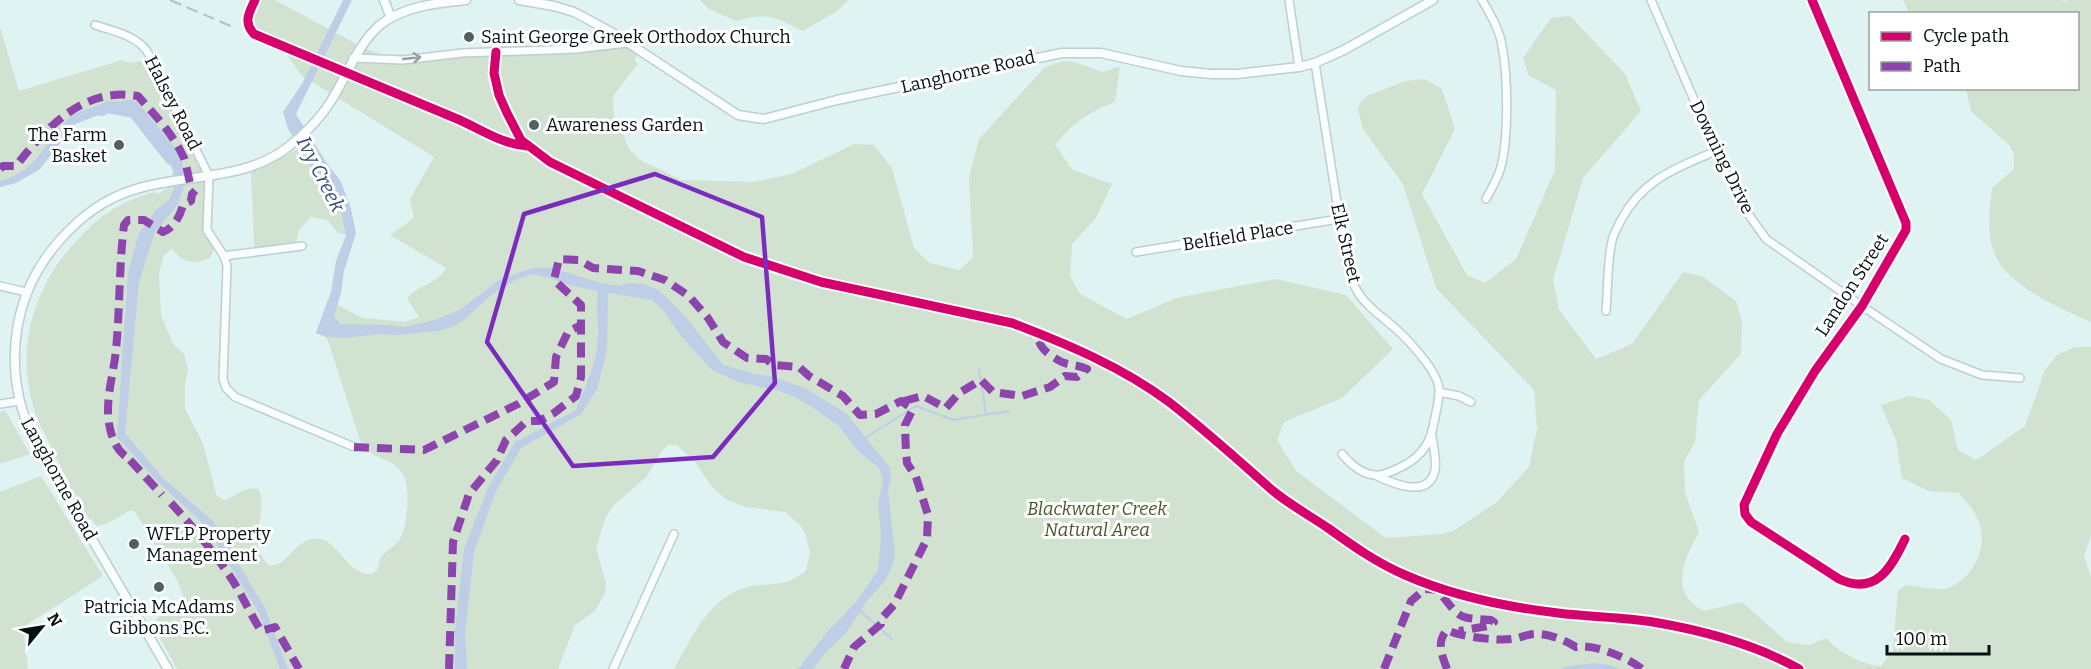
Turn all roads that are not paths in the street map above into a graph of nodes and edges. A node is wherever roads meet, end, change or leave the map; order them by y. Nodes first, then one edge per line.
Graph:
1 (384, 0) edge
2 (466, 0) edge
3 (519, 0) edge
4 (1289, 0) edge
5 (1433, 0) edge
6 (1482, 0) edge
7 (1651, 0) edge
8 (1812, 0) edge
9 (391, 18) junction
10 (95, 25) dead end
11 (627, 43) junction
12 (354, 58) junction
13 (1315, 63) junction
14 (1299, 67) junction
15 (1716, 151) junction
16 (206, 176) junction
17 (1486, 199) dead end
18 (1339, 219) junction
19 (302, 246) dead end
20 (1136, 252) dead end
21 (224, 256) junction
22 (0, 286) edge
23 (27, 292) junction
24 (1862, 306) junction
25 (1606, 311) dead end
26 (2020, 378) dead end
27 (1439, 392) junction
28 (19, 401) junction
29 (1471, 402) dead end
30 (0, 404) edge
31 (1432, 436) junction
32 (354, 447) dead end
33 (1341, 453) dead end
34 (1377, 476) junction
35 (674, 534) dead end
36 (1905, 539) dead end
37 (168, 669) edge
38 (613, 669) edge

1 - 9 main road
2 - 9 main road, Langhorne Road
3 - 11 main road, Langhorne Road
4 - 14 street
5 - 13 main road, Langhorne Road
6 - 17 street
7 - 15 street, Downing Drive
8 - 24 street, Landon Street
9 - 12 main road, Langhorne Road
10 - 16 street, Halsey Road
12 -> 11 street
11 - 14 main road, Langhorne Road
12 - 16 main road, Langhorne Road
13 - 14 main road, Langhorne Road
13 - 18 street, Elk Street
15 - 24 street, Downing Drive
15 - 25 street
16 - 21 street
16 - 23 main road, Langhorne Road
18 - 20 street, Belfield Place
18 - 27 street, Elk Street
19 - 21 street
21 - 32 street
22 - 23 street
23 - 28 main road, Langhorne Road
24 - 26 street, Downing Drive
24 - 36 street, Landon Street
27 - 29 street
27 - 31 street
28 - 30 street
28 - 37 main road, Langhorne Road
31 - 34 street
31 - 34 street
33 - 34 street
35 - 38 street

